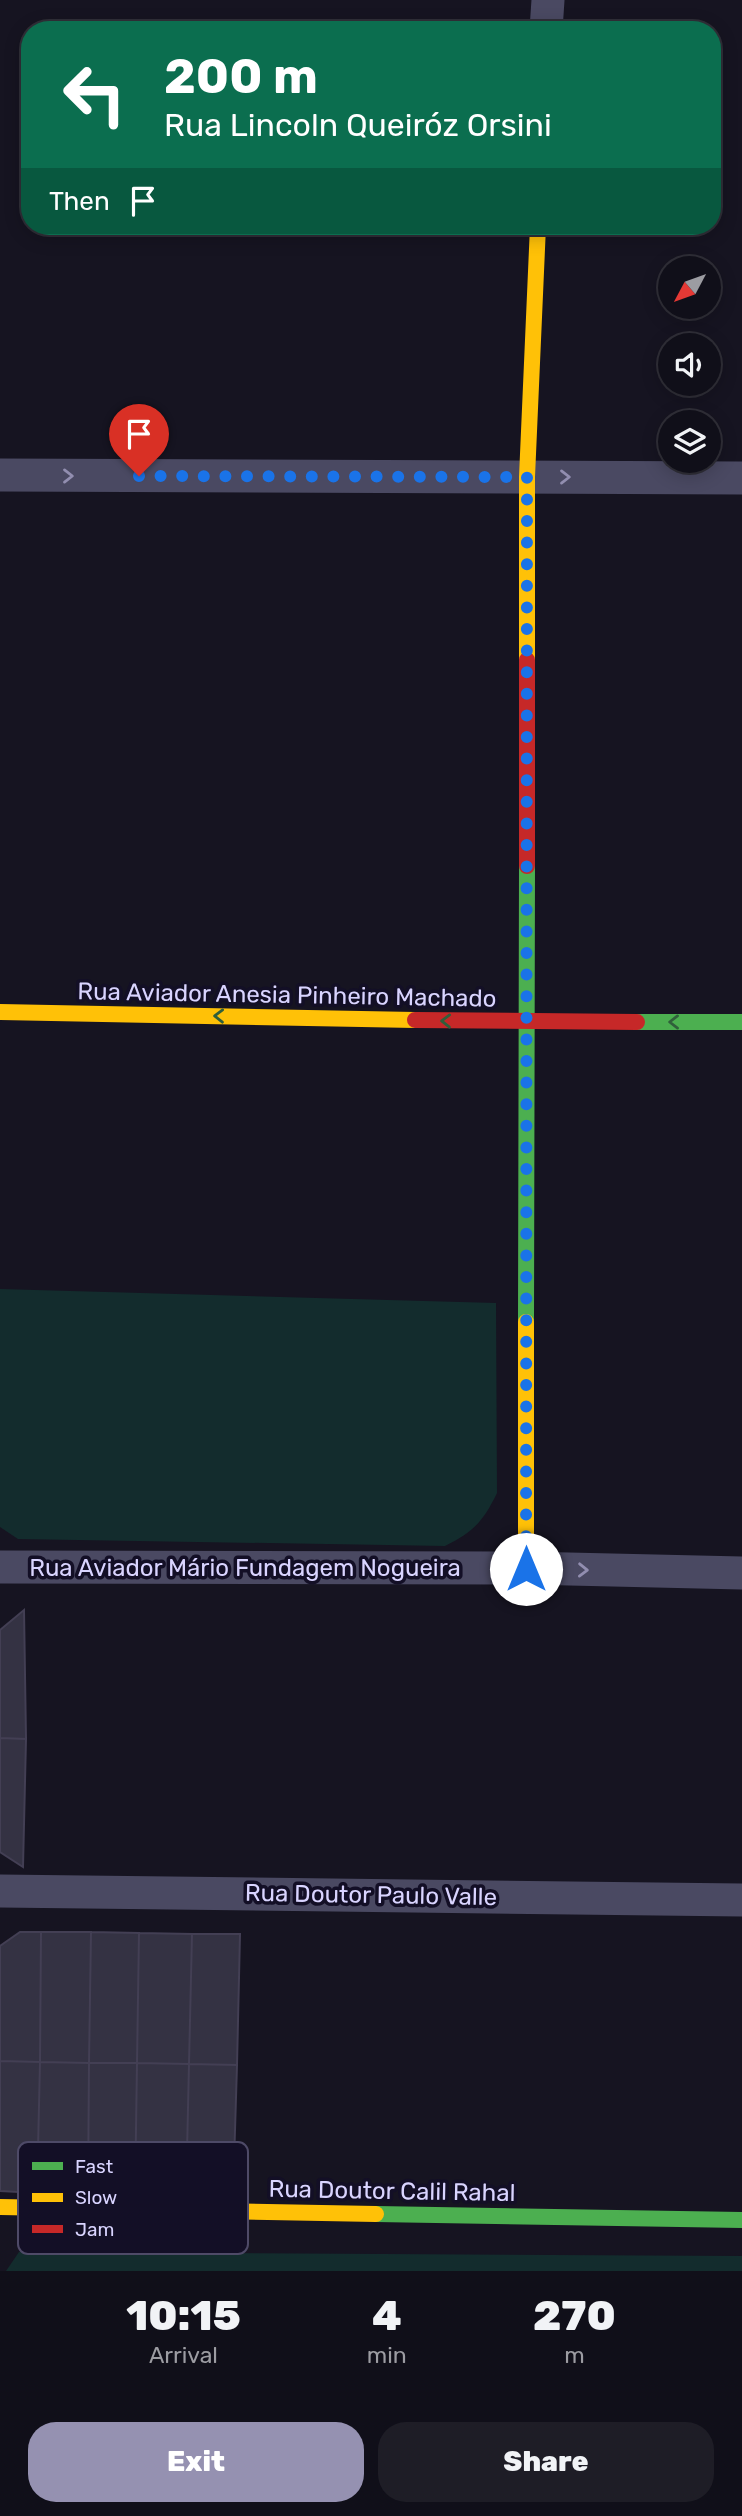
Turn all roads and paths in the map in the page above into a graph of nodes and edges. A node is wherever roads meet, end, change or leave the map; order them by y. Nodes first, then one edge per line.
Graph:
1 (548, 0) edge
2 (547, 21) edge
3 (538, 235) edge
4 (0, 475) edge
5 (527, 477) junction
6 (742, 478) edge
7 (0, 1012) edge
8 (528, 1022) junction
9 (742, 1022) edge
10 (0, 1567) edge
11 (526, 1569) junction
12 (742, 1573) edge
13 (0, 1891) edge
14 (742, 1899) edge
15 (0, 2207) edge
16 (18, 2207) edge
17 (248, 2211) edge
18 (742, 2220) edge

1 - 2 street
3 - 5 street
4 -> 5 street
5 -> 6 street
5 - 8 street
8 -> 7 street, Rua Aviador Anesia Pinheiro Machado
9 -> 8 street, Rua Aviador Anesia Pinheiro Machado
8 - 11 street
10 - 11 street, Rua Aviador Mário Fundagem Nogueira
11 -> 12 street, Rua Aviador Mário Fundagem Nogueira
13 - 14 street, Rua Doutor Paulo Valle
15 - 16 street, Rua Doutor Calil Rahal
17 - 18 street, Rua Doutor Calil Rahal

